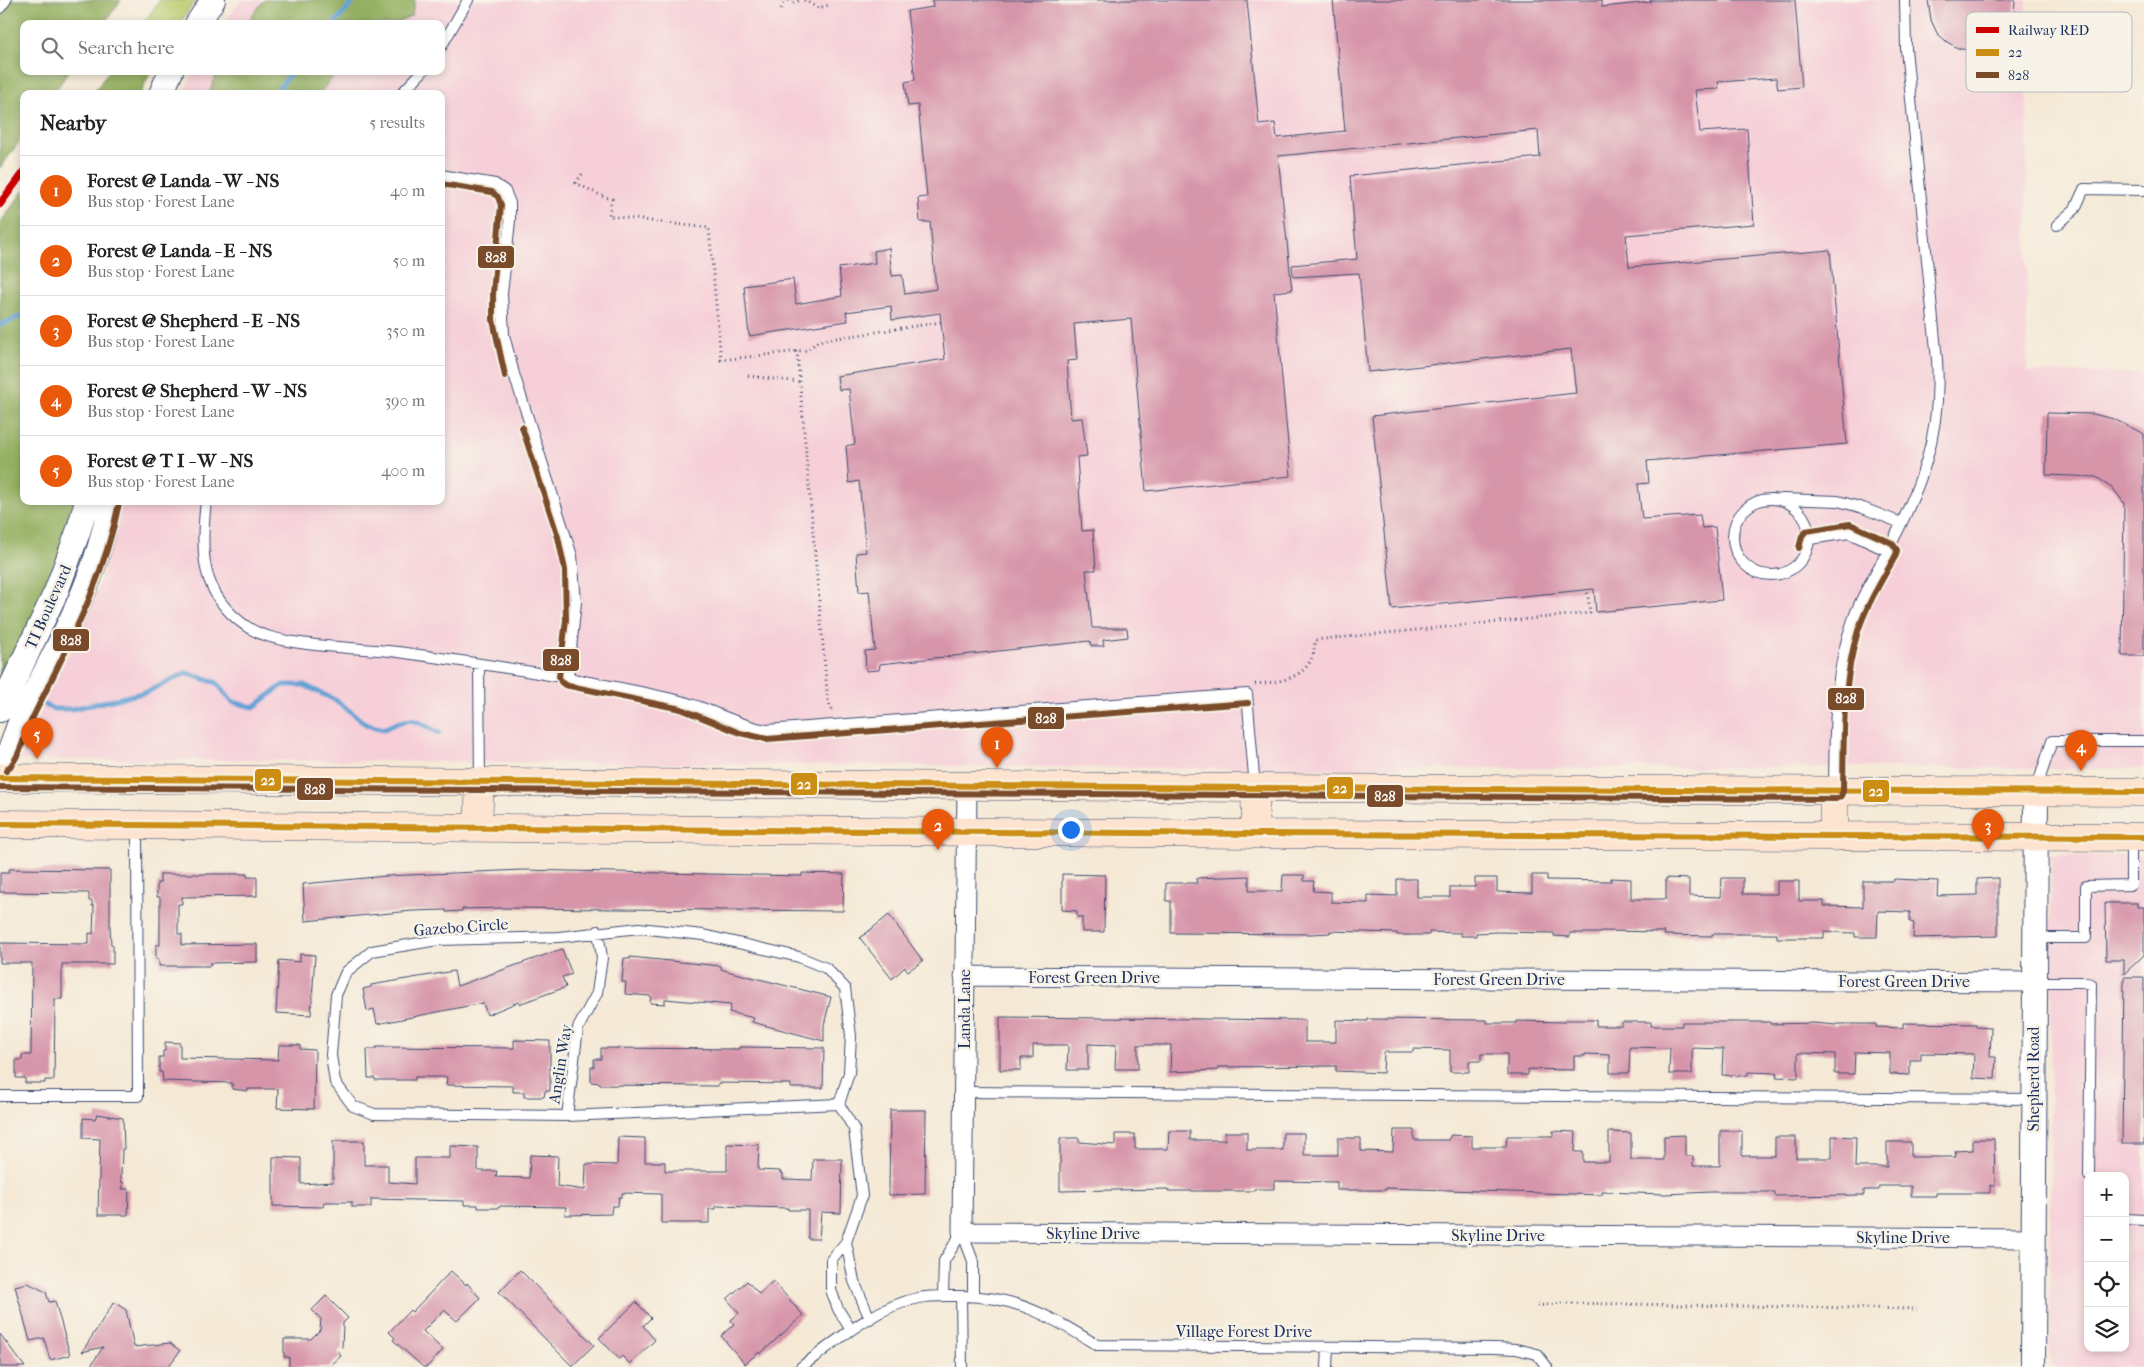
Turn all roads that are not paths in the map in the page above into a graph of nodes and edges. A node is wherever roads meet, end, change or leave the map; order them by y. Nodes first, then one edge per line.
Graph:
1 (6, 0) edge
2 (213, 0) edge
3 (468, 0) edge
4 (1905, 0) edge
5 (0, 8) edge
6 (200, 20) edge
7 (445, 40) edge
8 (168, 75) edge
9 (419, 75) edge
10 (163, 90) edge
11 (405, 90) edge
12 (445, 176) edge
13 (2144, 190) edge
14 (2058, 225) dead end
15 (1776, 499) junction
16 (85, 505) edge
17 (109, 505) edge
18 (206, 505) edge
19 (1902, 524) junction
20 (1810, 539) junction
21 (1888, 551) junction
22 (480, 665) junction
23 (568, 677) junction
24 (0, 710) edge
25 (2144, 741) edge
26 (0, 765) edge
27 (0, 778) edge
28 (480, 781) junction
29 (967, 786) junction
30 (1255, 788) junction
31 (1834, 790) junction
32 (2036, 792) junction
33 (2144, 792) edge
34 (0, 824) edge
35 (137, 825) junction
36 (478, 827) junction
37 (966, 831) junction
38 (1256, 834) junction
39 (2034, 836) junction
40 (1834, 837) junction
41 (2137, 837) edge
42 (598, 931) junction
43 (2034, 938) junction
44 (964, 976) junction
45 (2034, 982) junction
46 (964, 1092) junction
47 (0, 1096) edge
48 (2033, 1099) junction
49 (839, 1104) junction
50 (567, 1116) junction
51 (2090, 1172) edge
52 (2129, 1219) edge
53 (2144, 1220) edge
54 (962, 1232) junction
55 (2033, 1238) junction
56 (846, 1242) junction
57 (943, 1296) junction
58 (961, 1296) junction
59 (973, 1296) junction
60 (870, 1319) junction
61 (851, 1330) junction
62 (1328, 1347) junction
63 (962, 1366) edge
64 (801, 1367) edge
65 (1327, 1367) edge
66 (1547, 1367) edge
67 (2033, 1367) edge

1 - 5 lane
2 - 6 street
3 - 7 lane
4 - 19 lane
8 - 10 street
9 - 11 lane
12 - 23 lane
13 - 14 lane
15 - 19 lane
15 - 20 lane
15 - 20 lane
16 - 24 street, TI Boulevard
17 - 26 street, TI Boulevard
18 - 22 lane
19 - 21 lane
20 - 21 lane
21 - 31 lane
22 - 23 lane
22 - 28 lane
23 - 30 lane
25 - 32 lane
27 - 28 main road
28 - 29 main road
28 - 36 main road
29 - 30 main road
29 - 37 street, Landa Lane
30 - 31 main road
30 - 38 main road
31 - 32 main road
31 - 40 main road
32 - 33 main road
32 - 39 street, Shepherd Road
34 - 35 main road
35 - 36 main road
35 - 47 lane
36 - 37 main road
37 - 38 main road
37 - 44 street, Landa Lane
38 - 40 main road
39 - 40 main road
39 - 41 main road
39 - 43 street, Shepherd Road
41 - 43 lane
42 - 49 lane, Gazebo Circle
42 - 50 lane, Anglin Way
42 - 50 lane, Gazebo Circle
43 - 45 street, Shepherd Road
44 - 45 street, Forest Green Drive
44 - 46 street, Landa Lane
45 - 48 street, Shepherd Road
45 - 51 lane
46 - 48 lane
46 - 54 street, Landa Lane
48 - 55 street, Shepherd Road
49 - 50 lane, Gazebo Circle
49 - 56 lane
52 - 53 lane
54 - 55 street, Skyline Drive
54 - 57 lane
54 - 59 lane
55 - 67 street, Shepherd Road
56 - 60 lane
56 - 61 lane
57 - 58 lane, Village Forest Drive
57 - 60 lane, Village Forest Drive
58 - 59 lane, Village Forest Drive
58 - 63 lane
59 - 62 lane, Village Forest Drive
60 - 61 lane, Village Forest Drive
61 - 64 lane, Village Forest Drive
62 - 65 lane
62 - 66 lane, Village Forest Drive

